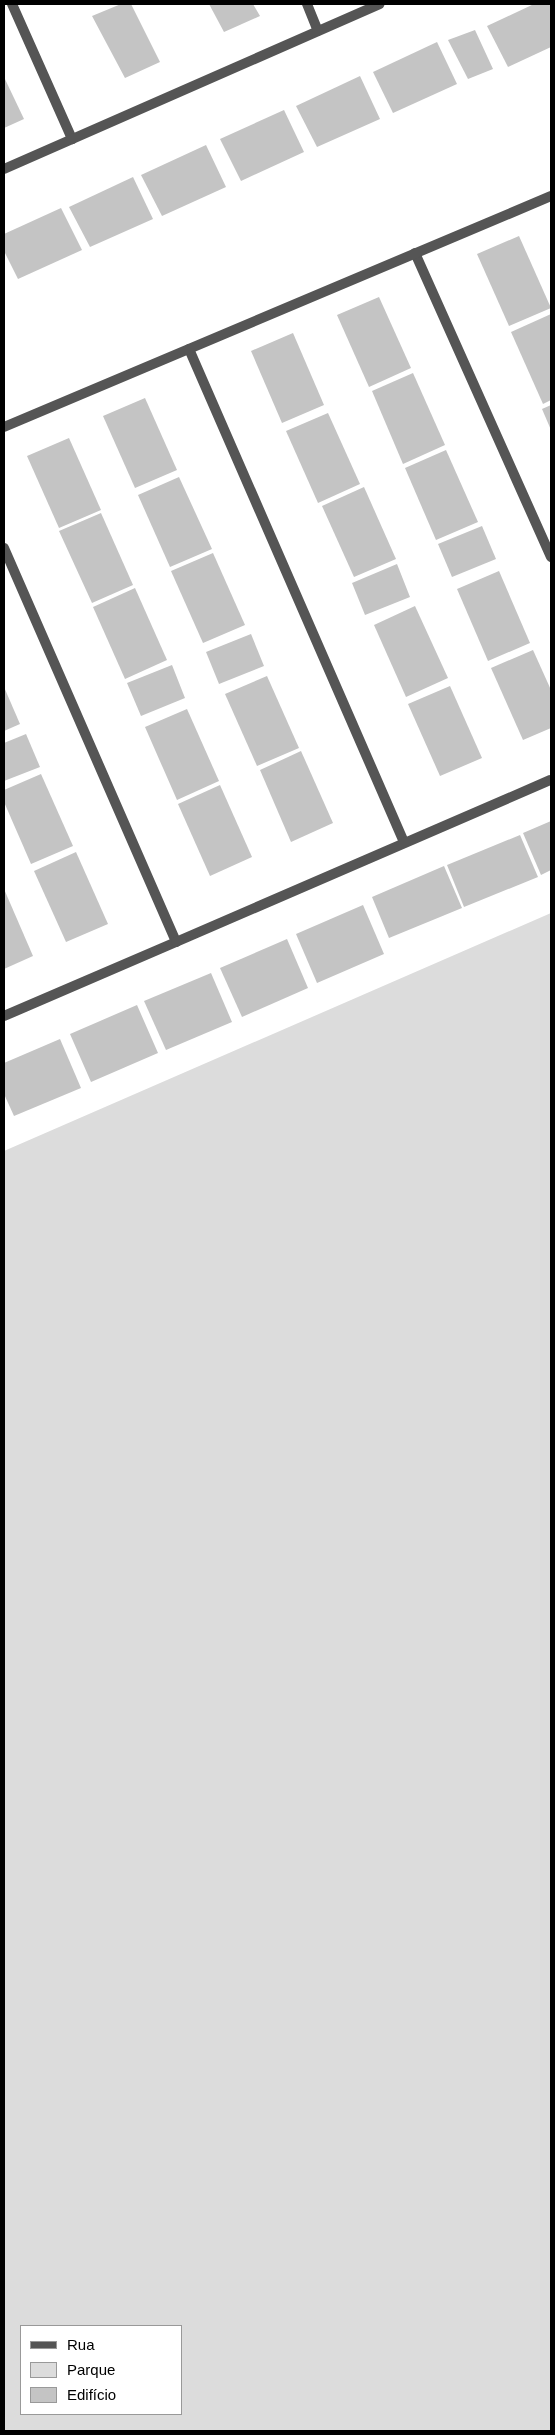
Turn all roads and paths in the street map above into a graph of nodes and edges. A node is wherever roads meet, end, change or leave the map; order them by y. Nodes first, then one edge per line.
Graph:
1 (12, 4) edge
2 (307, 4) edge
3 (379, 4) edge
4 (318, 31) junction
5 (72, 139) junction
6 (4, 169) edge
7 (551, 196) edge
8 (415, 253) junction
9 (189, 349) junction
10 (4, 427) edge
11 (4, 548) edge
12 (551, 557) edge
13 (551, 780) edge
14 (404, 842) junction
15 (176, 942) junction
16 (4, 1016) edge

1 - 5 street
2 - 4 street
3 - 4 street
4 - 5 street
5 - 6 street
7 - 8 street
8 - 9 street
8 - 12 street
9 - 10 street
9 - 14 street
11 - 15 street
13 - 14 street
14 - 15 street
15 - 16 street

